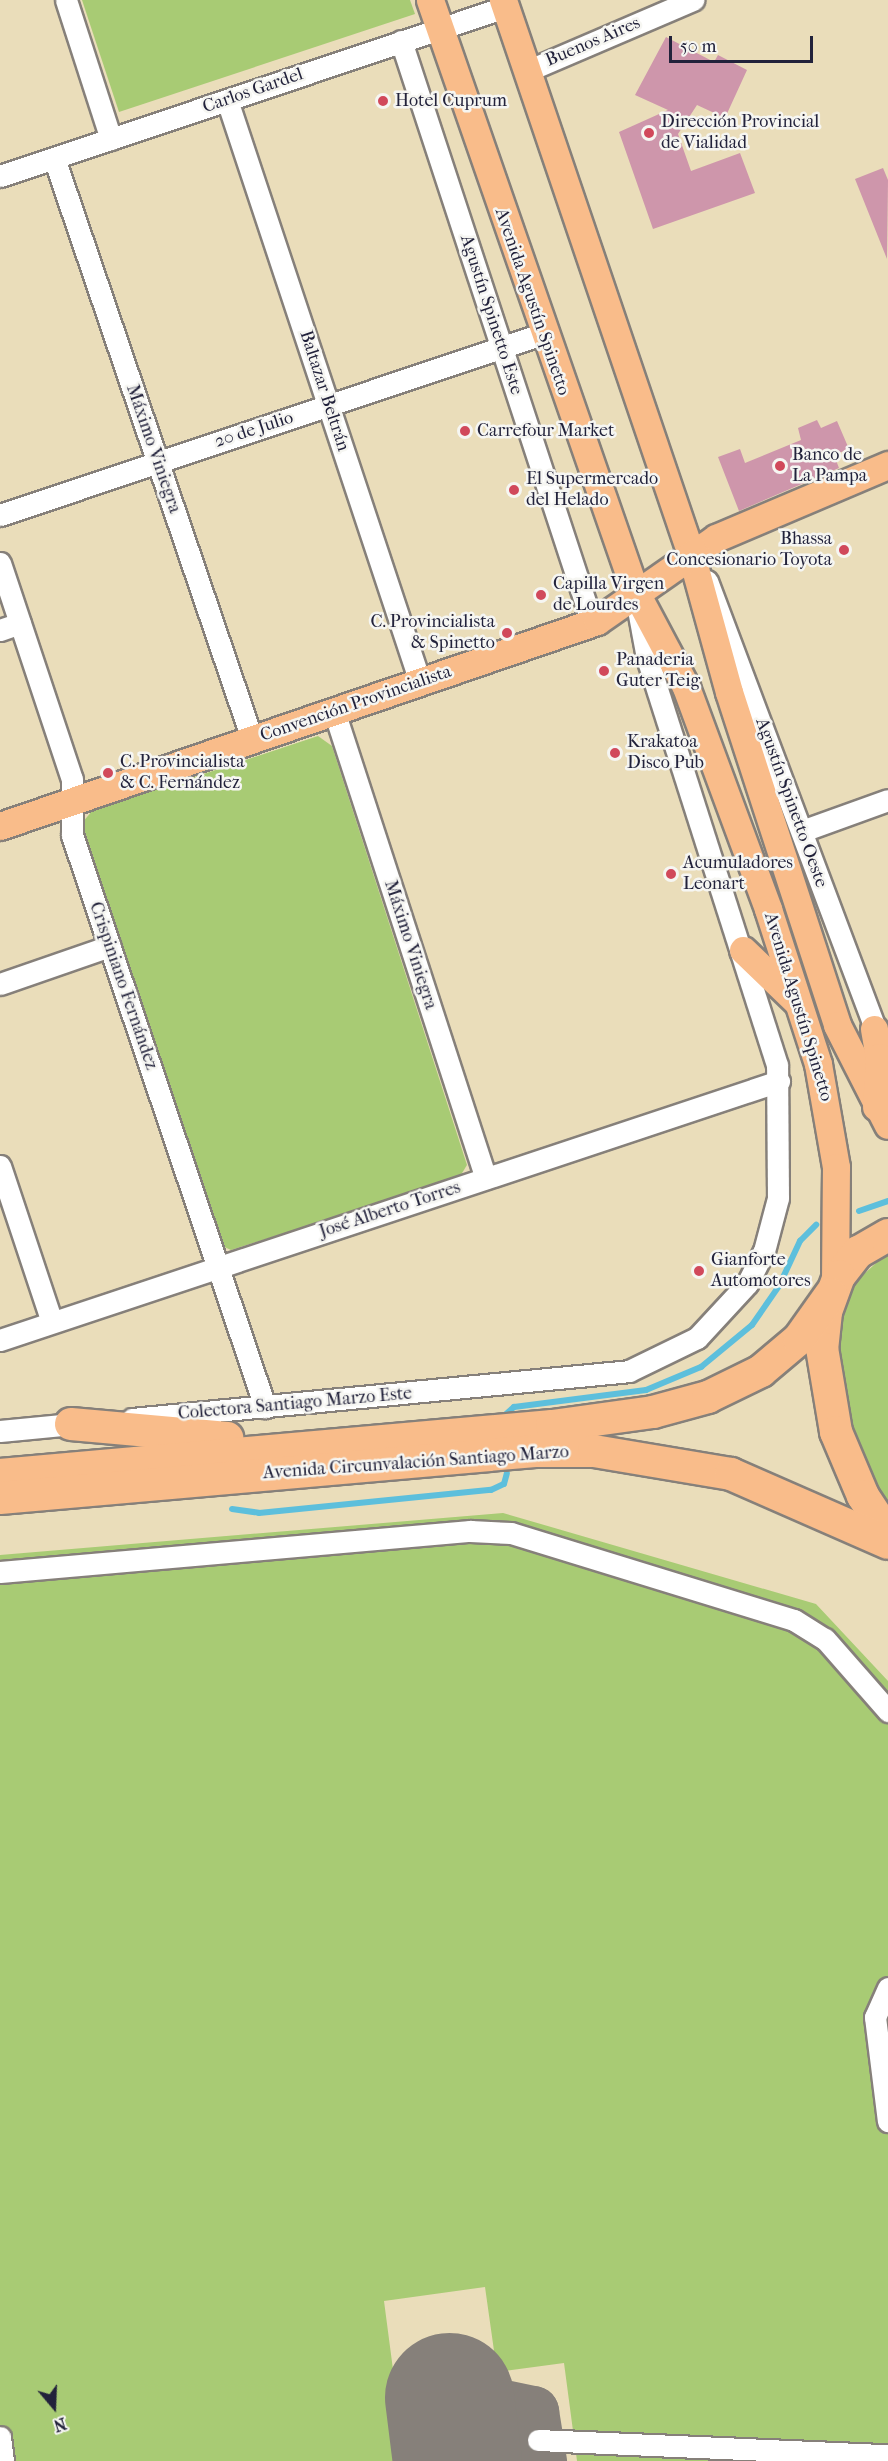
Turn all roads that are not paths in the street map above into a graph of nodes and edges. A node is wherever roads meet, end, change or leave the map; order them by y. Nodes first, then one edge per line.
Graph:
1 (66, 0) edge
2 (430, 0) edge
3 (693, 0) edge
4 (504, 3) edge
5 (439, 29) junction
6 (401, 41) junction
7 (527, 70) junction
8 (227, 100) junction
9 (111, 139) junction
10 (54, 158) junction
11 (0, 176) edge
12 (542, 334) junction
13 (502, 347) junction
14 (328, 405) junction
15 (158, 462) junction
16 (888, 465) edge
17 (0, 515) edge
18 (691, 554) junction
19 (0, 563) edge
20 (635, 591) junction
21 (592, 623) junction
22 (10, 627) edge
23 (420, 682) junction
24 (334, 711) junction
25 (252, 740) junction
26 (888, 800) edge
27 (73, 801) junction
28 (0, 826) edge
29 (801, 831) junction
30 (110, 946) junction
31 (743, 950) junction
32 (0, 984) edge
33 (800, 1008) junction
34 (874, 1029) junction
35 (888, 1054) edge
36 (779, 1081) junction
37 (882, 1116) edge
38 (0, 1166) edge
39 (486, 1178) junction
40 (888, 1235) edge
41 (218, 1267) junction
42 (833, 1289) junction
43 (52, 1322) junction
44 (0, 1340) edge
45 (265, 1407) junction
46 (71, 1424) junction
47 (0, 1431) edge
48 (485, 1432) junction
49 (0, 1475) edge
50 (42, 1494) junction
51 (0, 1498) edge
52 (0, 1511) edge
53 (888, 1534) edge
54 (888, 1544) edge
55 (0, 1572) edge
56 (888, 1710) edge
57 (888, 1988) edge
58 (888, 2121) edge
59 (0, 2437) edge
60 (538, 2440) dead end
61 (888, 2455) edge
62 (3, 2461) edge

1 - 9 street
2 - 5 main road, Avenida Agustín Spinetto
3 - 7 street, Buenos Aires
4 - 5 street, Carlos Gardel
4 - 7 main road, Avenida Agustín Spinetto
5 - 6 street, Carlos Gardel
5 - 12 main road, Avenida Agustín Spinetto
6 - 8 street, Carlos Gardel
6 - 13 street, Agustín Spinetto Este
7 - 18 main road, Avenida Agustín Spinetto
8 - 9 street, Carlos Gardel
8 - 14 street, Baltazar Beltrán
9 - 10 street, Carlos Gardel
10 - 11 street, Carlos Gardel
10 - 15 street, Máximo Viniegra
12 - 13 street, 20 de Julio
12 - 20 main road, Avenida Agustín Spinetto
13 - 14 street, 20 de Julio
13 - 21 street, Agustín Spinetto Este
14 - 15 street, 20 de Julio
14 - 23 street, Baltazar Beltrán
15 - 17 street, 20 de Julio
15 - 25 street, Máximo Viniegra
16 - 18 main road, Convención Provincialista
18 - 20 main road, Convención Provincialista
18 - 29 street, Agustín Spinetto Oeste
18 - 37 main road, Avenida Agustín Spinetto
19 - 22 street, Crispiniano Fernández
20 - 21 main road, Convención Provincialista
20 - 31 street
20 - 33 main road, Avenida Agustín Spinetto
21 - 23 main road, Convención Provincialista
22 - 27 street, Crispiniano Fernández
23 - 24 main road, Convención Provincialista
24 - 25 main road, Convención Provincialista
24 - 39 street, Máximo Viniegra
25 - 27 main road, Convención Provincialista
26 - 29 street
27 - 28 main road, Convención Provincialista
27 - 30 street, Crispiniano Fernández
29 - 34 street, Agustín Spinetto Oeste
30 - 32 street
30 - 41 street, Crispiniano Fernández
31 - 33 main road
31 - 36 street
33 - 42 main road, Avenida Agustín Spinetto
34 - 35 street, Agustín Spinetto Oeste
34 - 37 main road
36 - 39 street, José Alberto Torres
36 - 45 street, Colectora Santiago Marzo Este
38 - 43 street
39 - 41 street, José Alberto Torres
40 - 42 highway, Avenida Circunvalación Santiago Marzo
41 - 43 street, José Alberto Torres
41 - 45 street, Crispiniano Fernández
42 - 48 highway, Avenida Circunvalación Santiago Marzo
42 - 53 highway
43 - 44 street, José Alberto Torres
45 - 46 street, Colectora Santiago Marzo Este
46 - 47 street, Colectora Santiago Marzo Este
46 - 48 highway
48 - 49 highway, Avenida Circunvalación Santiago Marzo
50 - 51 highway, Avenida Circunvalación Santiago Marzo
50 - 52 street
50 - 54 highway, Avenida Circunvalación Santiago Marzo
55 - 56 street
57 - 58 street
59 - 62 street
60 - 61 street

